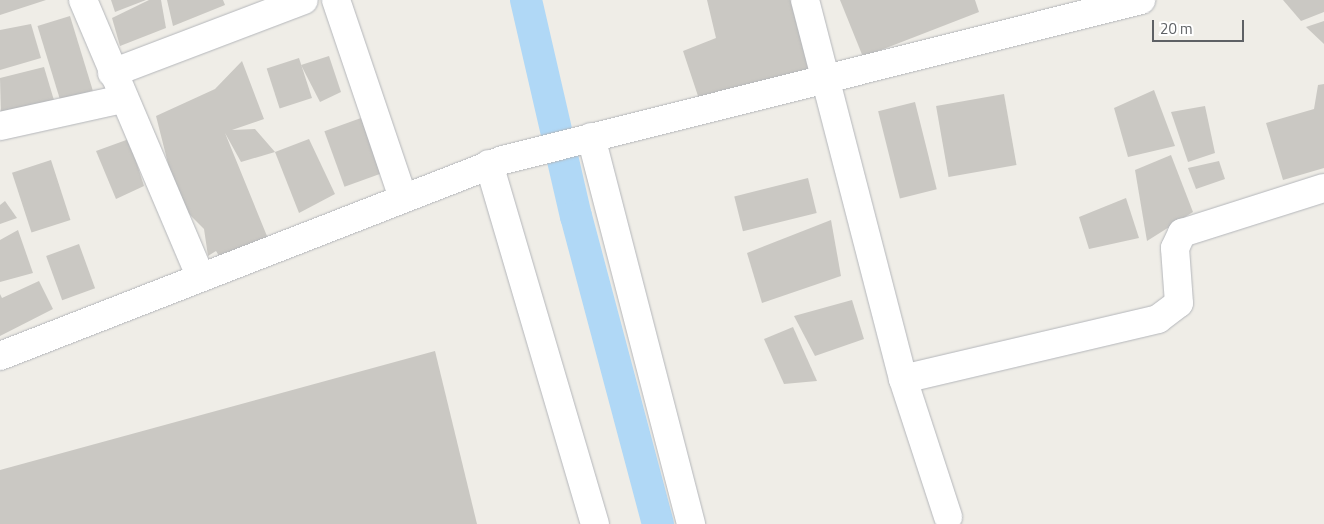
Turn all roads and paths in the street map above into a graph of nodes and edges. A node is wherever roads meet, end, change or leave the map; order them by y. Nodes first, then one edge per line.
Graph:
1 (83, 0) edge
2 (304, 0) edge
3 (336, 0) edge
4 (805, 0) edge
5 (1140, 0) edge
6 (112, 73) junction
7 (824, 83) junction
8 (123, 100) junction
9 (0, 126) edge
10 (585, 139) junction
11 (496, 162) junction
12 (1324, 188) edge
13 (403, 198) junction
14 (200, 275) junction
15 (0, 356) edge
16 (903, 379) junction
17 (948, 517) dead end
18 (595, 524) edge
19 (691, 524) edge

1 - 6 street
2 - 6 street
3 - 13 street
4 - 7 street
5 - 7 street
6 - 8 street
7 - 10 street
7 - 16 street
8 - 9 street
8 - 14 street
10 - 11 street
10 - 19 street
11 - 13 street
11 - 18 street
12 - 16 street
13 - 14 street
14 - 15 street
16 - 17 street

